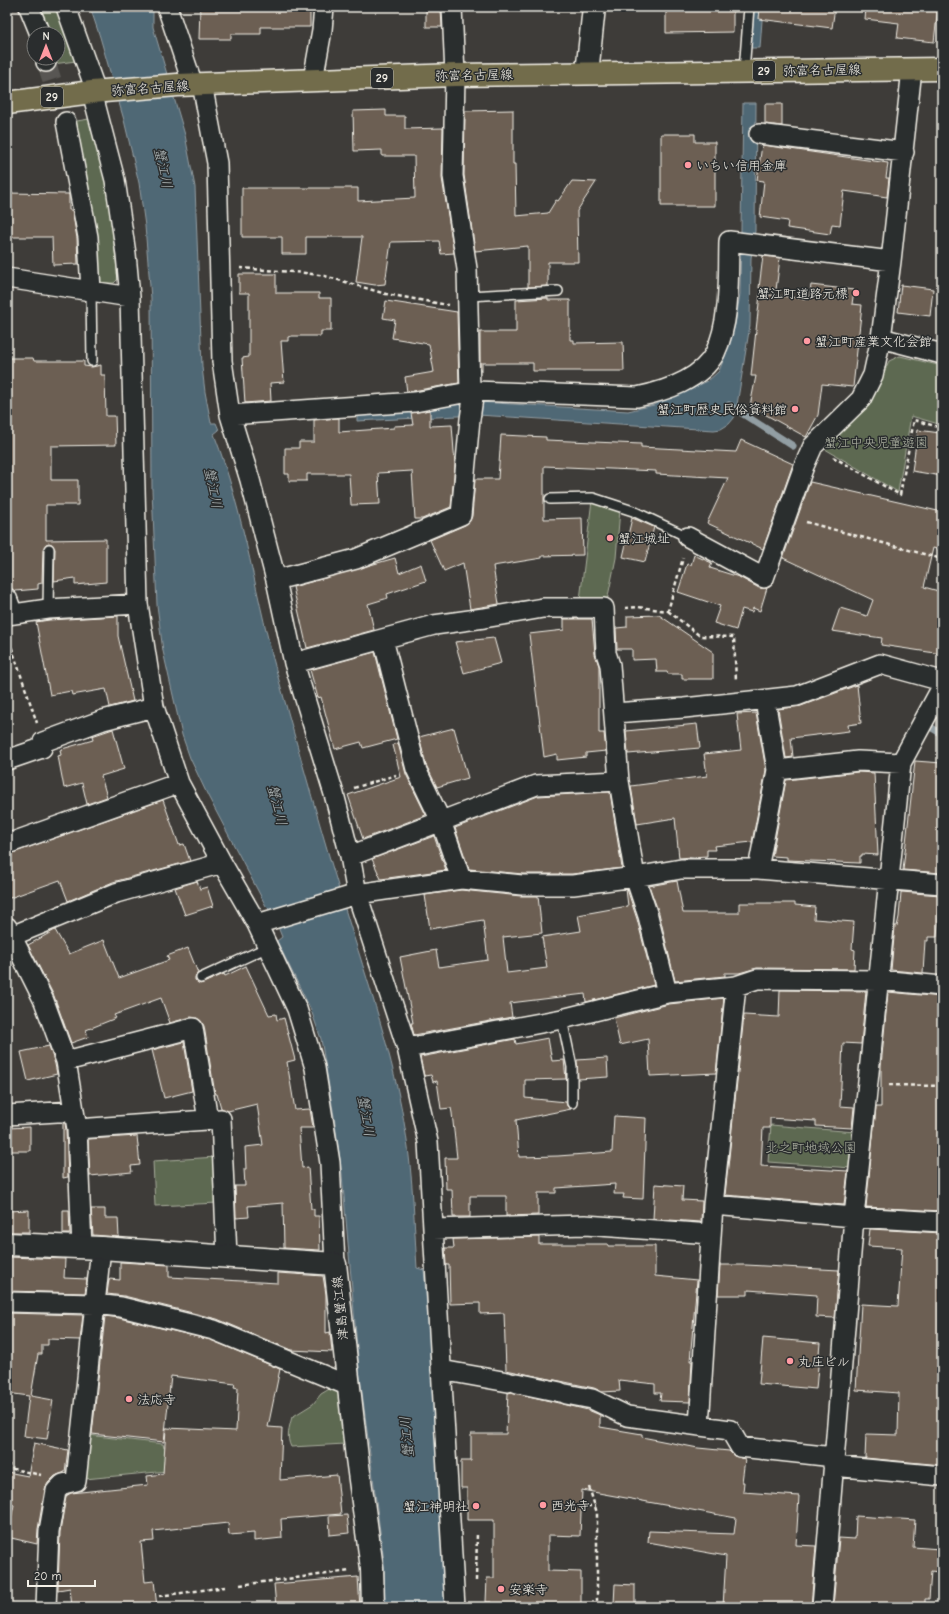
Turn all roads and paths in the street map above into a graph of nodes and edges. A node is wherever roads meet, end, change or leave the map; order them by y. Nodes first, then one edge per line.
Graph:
1 (29, 7) edge
2 (66, 7) edge
3 (167, 7) edge
4 (324, 7) edge
5 (452, 7) edge
6 (594, 7) edge
7 (750, 7) edge
8 (37, 26) edge
9 (912, 69) junction
10 (942, 69) edge
11 (744, 71) junction
12 (586, 73) junction
13 (455, 75) junction
14 (313, 80) junction
15 (191, 85) junction
16 (94, 92) junction
17 (7, 103) edge
18 (66, 122) tunnel mouth
19 (759, 134) dead end
20 (904, 152) junction
21 (891, 261) junction
22 (220, 267) junction
23 (7, 278) edge
24 (91, 291) junction
25 (558, 291) dead end
26 (130, 297) junction
27 (468, 302) junction
28 (881, 338) junction
29 (942, 354) edge
30 (92, 360) dead end
31 (472, 394) junction
32 (230, 415) junction
33 (942, 428) edge
34 (813, 446) junction
35 (550, 499) dead end
36 (786, 516) junction
37 (688, 538) junction
38 (49, 549) dead end
39 (942, 559) edge
40 (276, 580) junction
41 (138, 604) junction
42 (604, 608) junction
43 (9, 609) edge
44 (48, 609) junction
45 (668, 611) junction
46 (7, 634) edge
47 (383, 639) junction
48 (294, 663) junction
49 (942, 681) edge
50 (942, 687) edge
51 (765, 700) junction
52 (737, 703) junction
53 (154, 707) junction
54 (614, 713) junction
55 (43, 742) junction
56 (7, 760) edge
57 (901, 763) junction
58 (416, 769) junction
59 (777, 770) junction
60 (619, 780) junction
61 (179, 783) junction
62 (334, 794) junction
63 (441, 821) junction
64 (7, 844) edge
65 (350, 856) junction
66 (222, 863) junction
67 (758, 869) junction
68 (635, 877) junction
69 (461, 879) junction
70 (889, 879) junction
71 (942, 884) edge
72 (357, 894) junction
73 (261, 923) junction
74 (9, 934) edge
75 (268, 947) junction
76 (201, 978) dead end
77 (878, 980) junction
78 (736, 986) junction
79 (942, 986) edge
80 (667, 993) junction
81 (562, 1019) junction
82 (407, 1048) junction
83 (66, 1060) junction
84 (868, 1084) junction
85 (942, 1086) edge
86 (572, 1103) dead end
87 (7, 1115) edge
88 (75, 1120) junction
89 (208, 1120) junction
90 (713, 1205) junction
91 (854, 1217) junction
92 (942, 1222) edge
93 (433, 1229) junction
94 (711, 1234) junction
95 (7, 1244) edge
96 (92, 1247) junction
97 (227, 1257) junction
98 (335, 1264) junction
99 (7, 1302) edge
100 (95, 1304) junction
101 (441, 1370) junction
102 (349, 1386) junction
103 (699, 1426) junction
104 (834, 1462) junction
105 (7, 1463) edge
106 (942, 1476) edge
107 (63, 1484) junction
108 (589, 1487) dead end
109 (587, 1506) dead end
110 (595, 1506) junction
111 (477, 1532) dead end
112 (372, 1568) junction
113 (476, 1584) dead end
114 (240, 1586) dead end
115 (225, 1587) dead end
116 (159, 1596) dead end
117 (597, 1601) dead end
118 (46, 1607) edge
119 (373, 1607) edge
120 (455, 1607) edge
121 (822, 1607) edge

1 - 8 street
2 - 16 street
3 - 15 street
4 - 14 street
5 - 13 street
6 - 12 main road
7 - 11 lane
9 - 10 main road, 弥富名古屋線 / 29
9 - 11 main road, 弥富名古屋線 / 29
9 - 20 street
11 - 12 main road, 弥富名古屋線 / 29
12 - 13 main road, 弥富名古屋線 / 29
13 - 14 main road, 弥富名古屋線 / 29
13 - 27 street
14 - 15 main road, 弥富名古屋線 / 29
15 - 16 main road, 弥富名古屋線 / 29
15 - 22 street
16 - 17 main road, 弥富名古屋線 / 29
16 - 26 street
18 - 24 street
19 - 20 street
20 - 21 street
21 - 28 street
21 - 31 street
22 - 27 path
22 - 32 street
23 - 24 street
24 - 26 street
24 - 30 lane
25 - 27 lane
26 - 41 street
27 - 31 street
28 - 29 street
28 - 34 street
31 - 32 street
31 - 40 street
32 - 40 street
33 - 34 path
34 - 36 street
35 - 37 lane
36 - 37 street
36 - 39 path
37 - 45 path
38 - 44 lane
40 - 48 street
41 - 44 street
41 - 53 street
42 - 45 path
42 - 47 street
42 - 54 street
43 - 44 street
45 - 52 path
46 - 55 path
47 - 48 street
47 - 58 street
48 - 62 street
49 - 51 street
50 - 57 street
51 - 52 street
51 - 59 street
52 - 54 street
53 - 55 street
53 - 61 street
54 - 60 street
55 - 56 street
57 - 59 street
57 - 70 street
58 - 62 path
58 - 63 street
59 - 67 street
60 - 63 street
60 - 68 street
61 - 64 street
61 - 66 street
62 - 65 street
63 - 65 street
63 - 69 street
65 - 72 street
66 - 73 street
66 - 74 street
67 - 68 street
67 - 70 street
68 - 69 street
68 - 80 street
69 - 72 street
70 - 71 street
70 - 77 street
72 - 73 street
72 - 82 street
73 - 75 street
74 - 83 street
75 - 76 lane
75 - 98 street
77 - 78 street
77 - 79 street
77 - 84 street
78 - 80 street
78 - 90 street
80 - 81 street
81 - 82 street
81 - 86 lane
82 - 93 street
83 - 88 street
83 - 89 street
84 - 85 path
84 - 91 street
87 - 88 street
88 - 89 street
88 - 96 street
89 - 97 street
90 - 91 street
90 - 94 street
91 - 92 street
91 - 104 street
93 - 94 street
93 - 101 street
94 - 103 street
95 - 96 main road, 津島蟹江線
96 - 97 main road, 津島蟹江線
96 - 100 street
97 - 98 main road, 津島蟹江線
98 - 102 main road, 津島蟹江線
99 - 100 street
100 - 102 street
100 - 107 street
101 - 103 street
101 - 120 street
102 - 112 main road, 津島蟹江線
103 - 104 street
104 - 106 street
104 - 121 street
105 - 107 path
107 - 118 street
108 - 110 path
109 - 110 path
110 - 117 path
111 - 113 path
112 - 114 path
112 - 119 main road, 津島蟹江線
115 - 116 path

